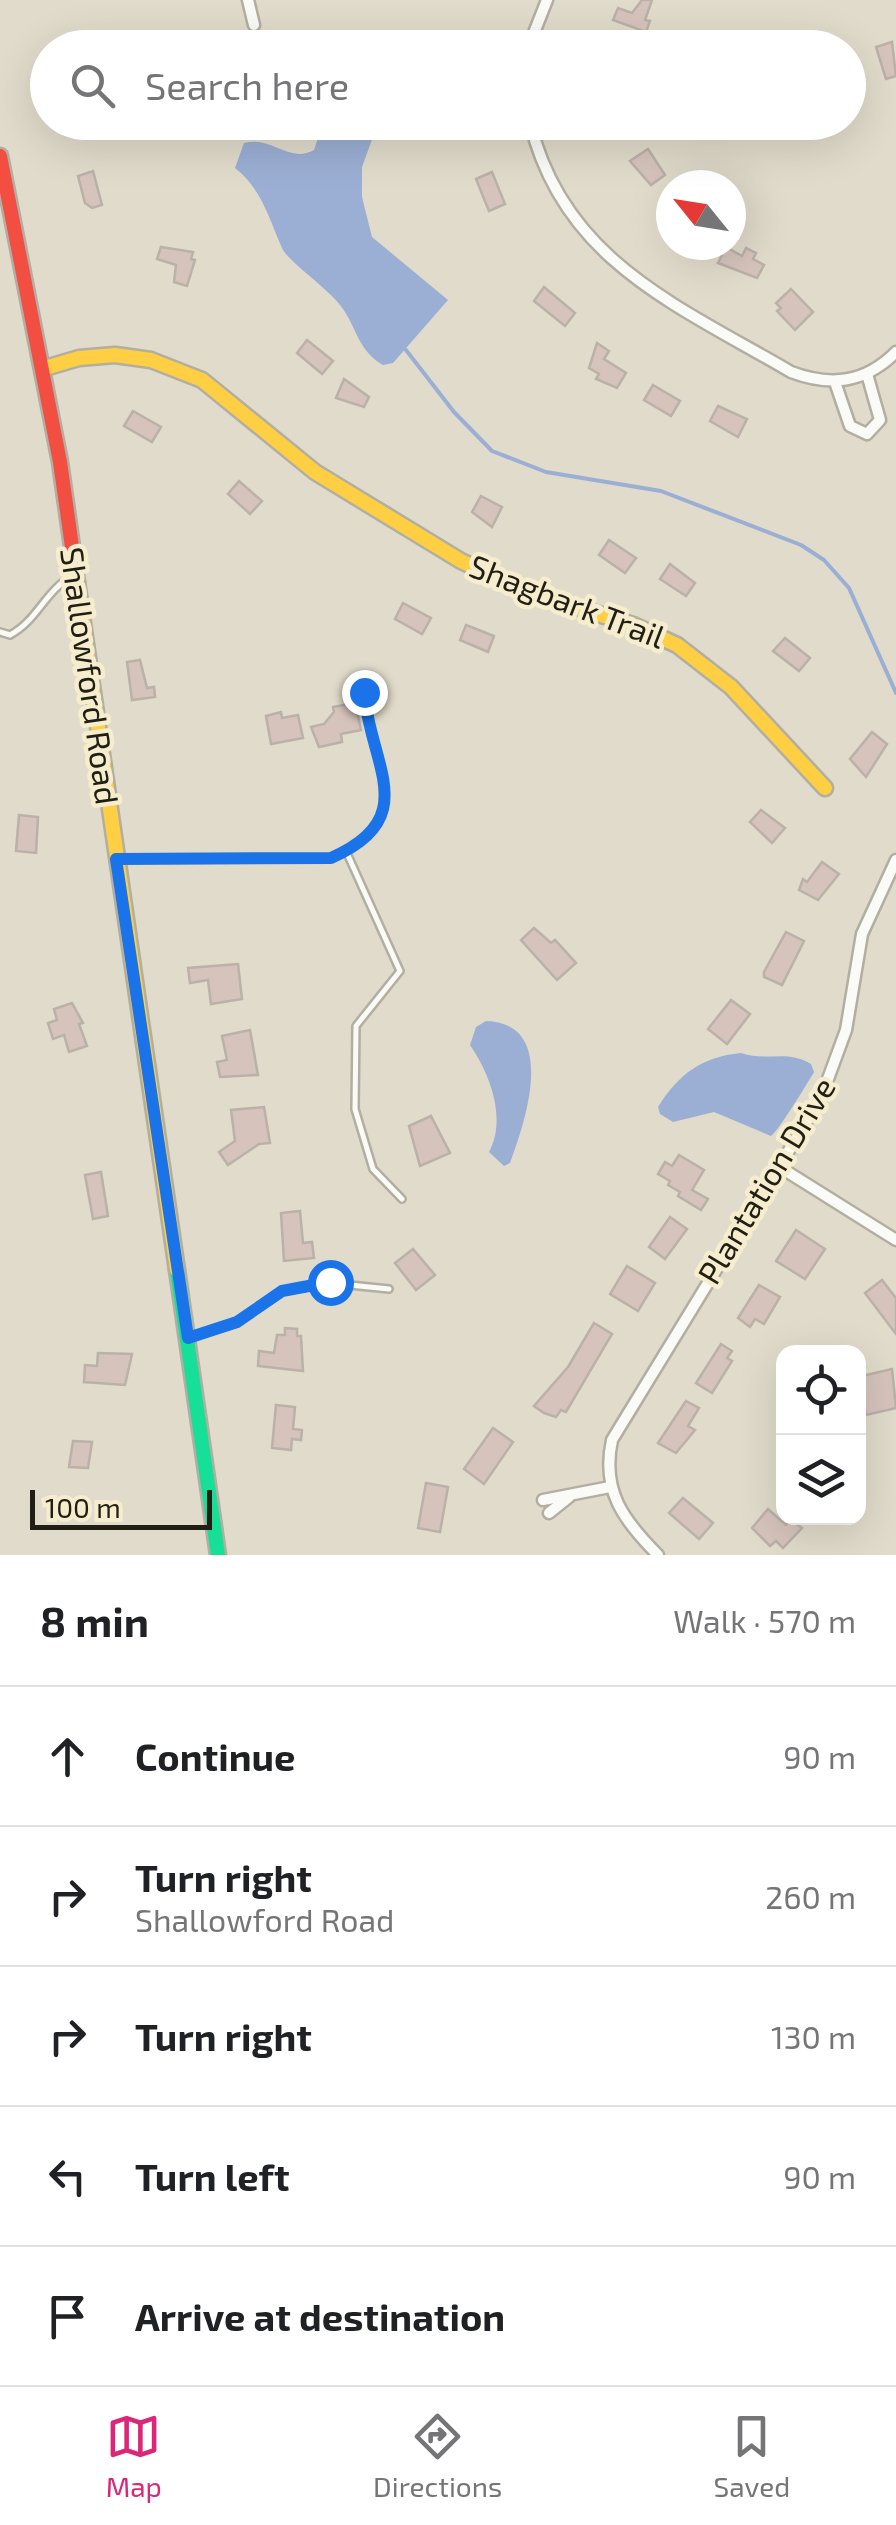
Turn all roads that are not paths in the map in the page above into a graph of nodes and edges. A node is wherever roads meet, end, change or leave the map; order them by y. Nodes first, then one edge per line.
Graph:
1 (248, 0) edge
2 (546, 0) edge
3 (254, 25) dead end
4 (535, 30) edge
5 (536, 140) edge
6 (0, 156) edge
7 (896, 352) edge
8 (44, 368) junction
9 (867, 374) junction
10 (835, 382) junction
11 (73, 575) junction
12 (0, 632) edge
13 (364, 692) dead end
14 (825, 788) dead end
15 (346, 851) junction
16 (116, 859) junction
17 (896, 860) edge
18 (778, 1166) junction
19 (402, 1199) dead end
20 (895, 1238) edge
21 (390, 1289) dead end
22 (188, 1338) junction
23 (610, 1487) junction
24 (570, 1496) junction
25 (543, 1500) dead end
26 (549, 1513) dead end
27 (218, 1555) edge
28 (658, 1555) edge

1 - 3 street
2 - 4 street
5 - 10 street
6 - 8 street, Shallowford Road
7 - 9 street
8 - 11 street, Shallowford Road
8 - 14 street, Shagbark Trail
9 - 10 street
9 - 10 street
11 - 12 lane
11 - 16 street, Shallowford Road
13 - 15 lane
15 - 16 lane
15 - 19 lane
16 - 22 street, Shallowford Road
17 - 18 street, Plantation Drive
18 - 20 street
18 - 23 street, Plantation Drive
21 - 22 lane
22 - 27 street, Shallowford Road
23 - 24 street
23 - 28 street
24 - 25 street
24 - 26 street

